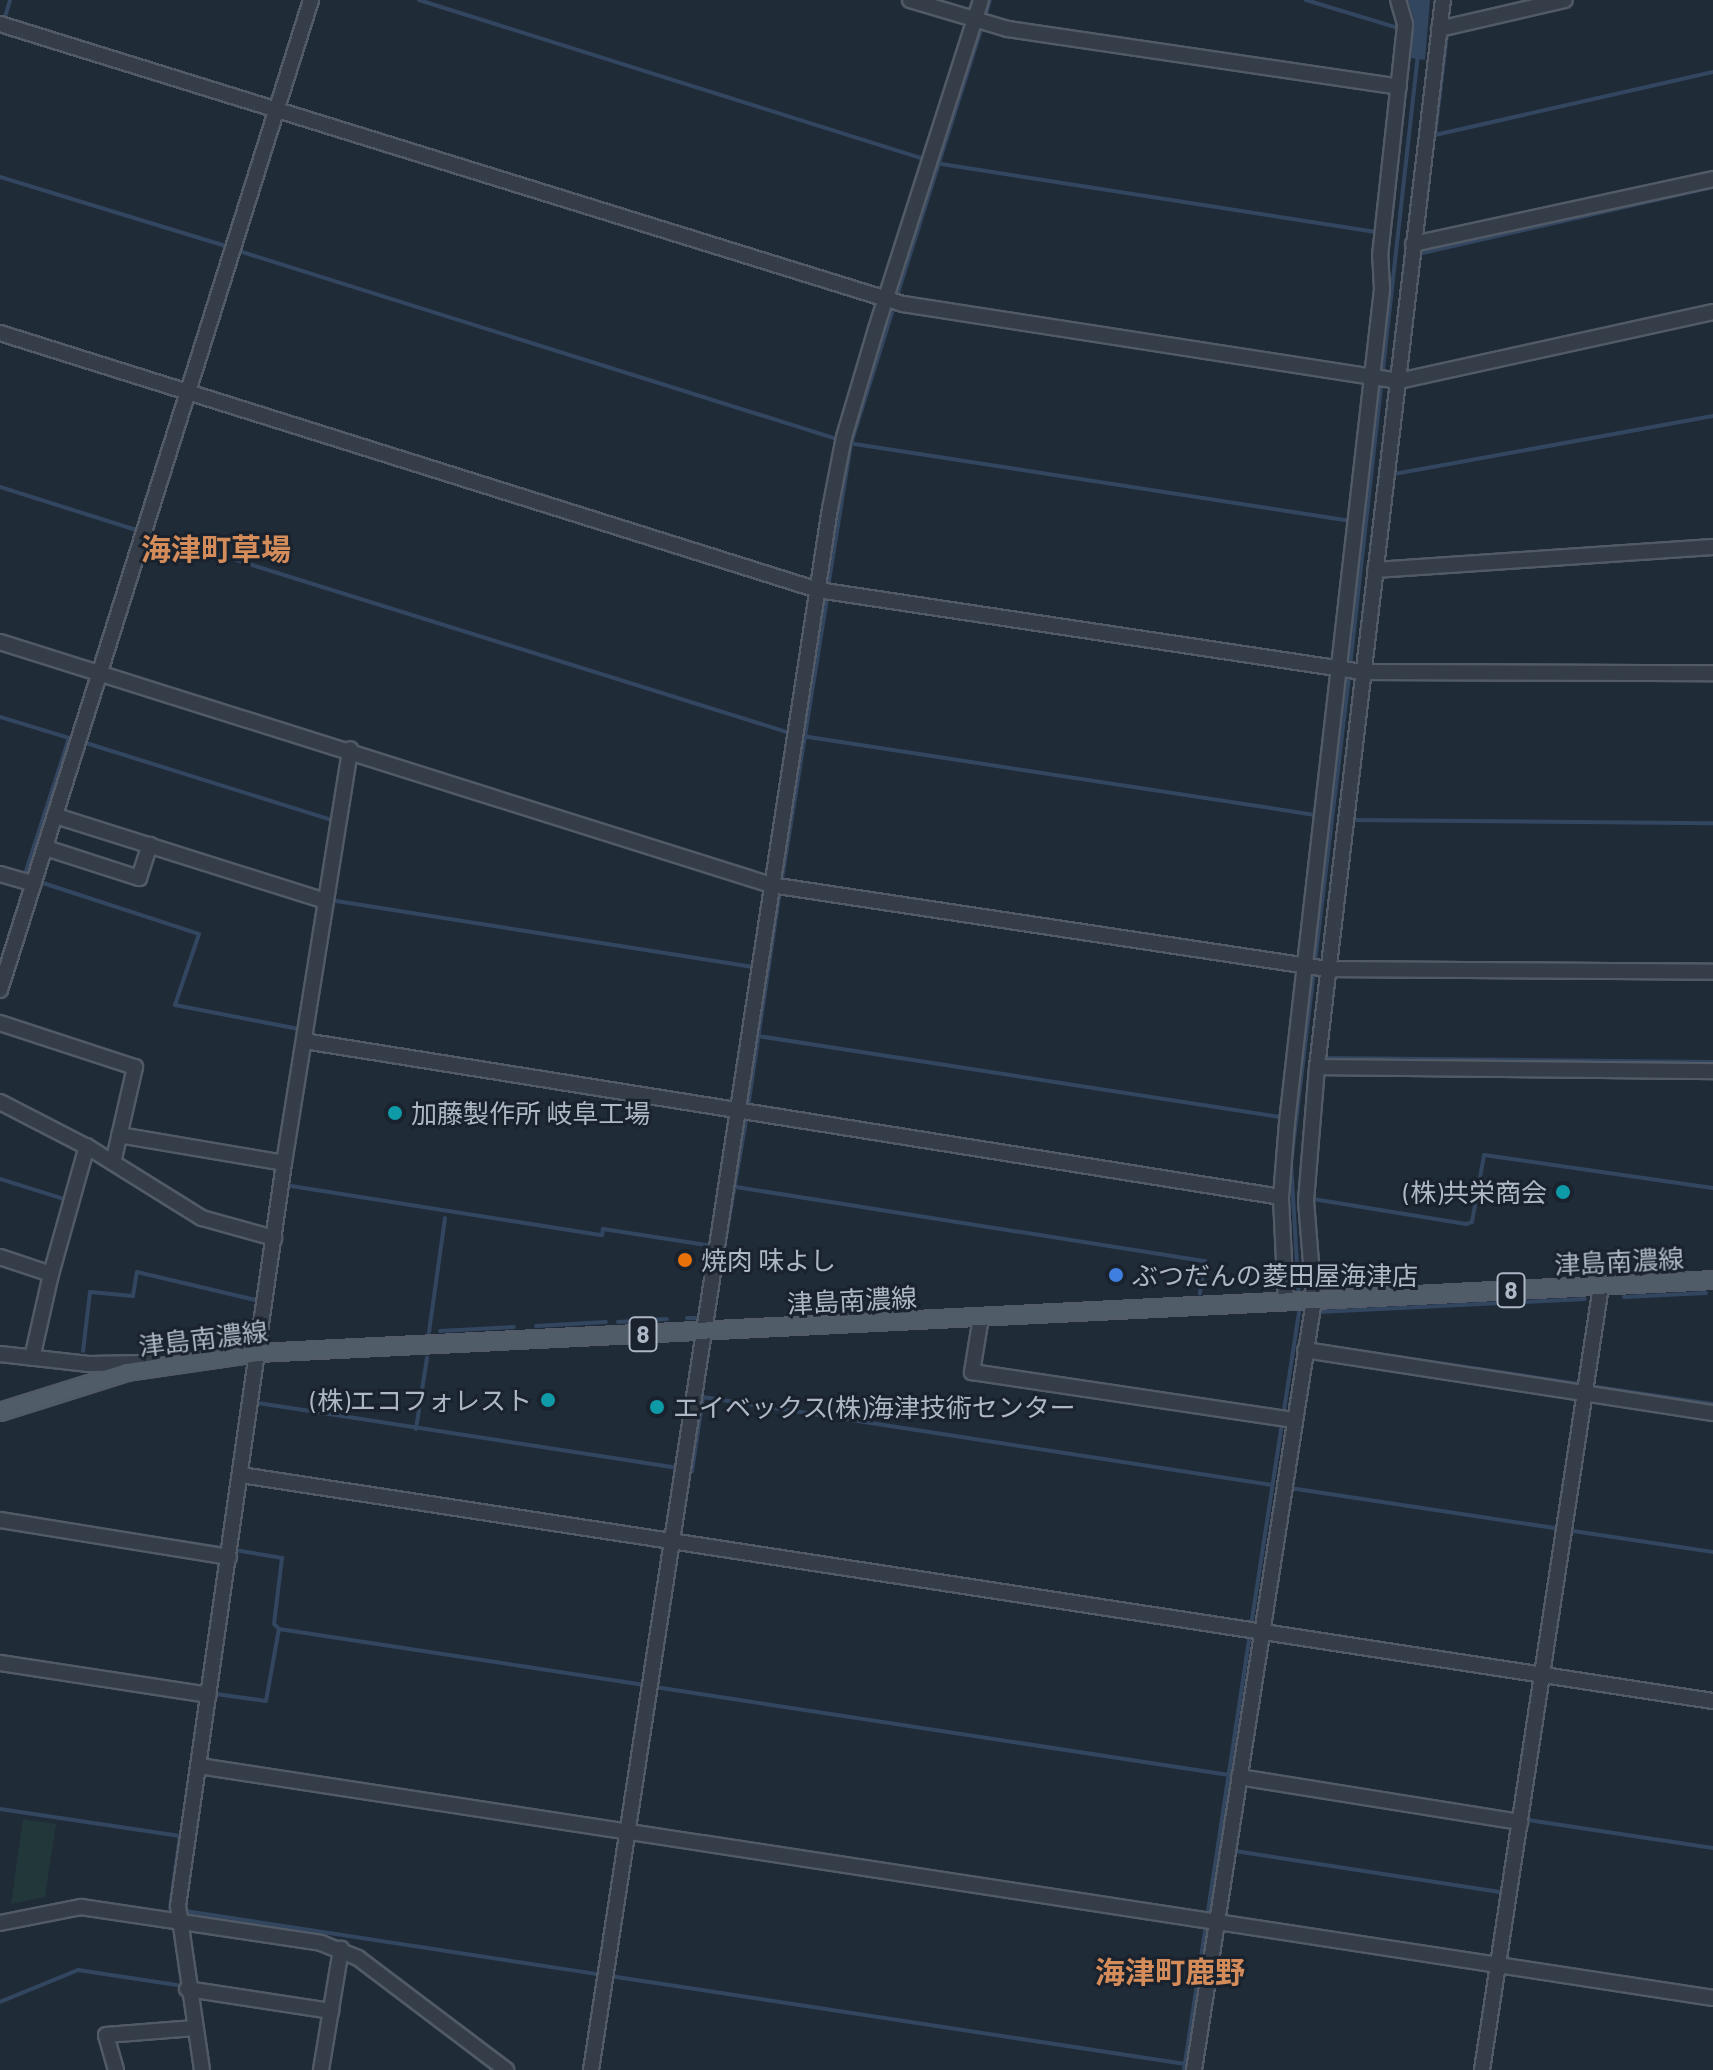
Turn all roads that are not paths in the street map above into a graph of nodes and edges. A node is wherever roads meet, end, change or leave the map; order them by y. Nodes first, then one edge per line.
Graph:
1 (311, 0) edge
2 (910, 0) edge
3 (981, 0) edge
4 (1398, 0) edge
5 (1443, 0) edge
6 (1565, 0) edge
7 (974, 21) junction
8 (0, 24) edge
9 (1439, 29) junction
10 (1399, 87) junction
11 (276, 110) junction
12 (1713, 179) edge
13 (1413, 244) junction
14 (886, 300) junction
15 (1713, 312) edge
16 (0, 333) edge
17 (1374, 377) junction
18 (1396, 381) junction
19 (187, 392) junction
20 (1713, 547) edge
21 (1375, 570) junction
22 (818, 590) junction
23 (0, 642) edge
24 (1341, 670) junction
25 (1361, 672) junction
26 (100, 673) junction
27 (1713, 673) edge
28 (350, 749) junction
29 (56, 816) junction
30 (150, 845) junction
31 (46, 848) junction
32 (0, 874) edge
33 (34, 884) junction
34 (771, 885) junction
35 (326, 901) junction
36 (1306, 966) junction
37 (1326, 968) junction
38 (1713, 972) edge
39 (0, 990) edge
40 (0, 1023) edge
41 (304, 1041) junction
42 (1317, 1067) junction
43 (1713, 1071) edge
44 (0, 1102) edge
45 (738, 1112) junction
46 (119, 1135) junction
47 (87, 1146) junction
48 (113, 1163) junction
49 (284, 1163) junction
50 (1281, 1197) junction
51 (274, 1238) junction
52 (0, 1257) edge
53 (51, 1274) junction
54 (1713, 1280) edge
55 (1601, 1286) junction
56 (1300, 1301) junction
57 (981, 1317) junction
58 (703, 1331) junction
59 (1305, 1350) junction
60 (258, 1353) junction
61 (0, 1354) edge
62 (32, 1358) junction
63 (176, 1363) junction
64 (1586, 1394) junction
65 (0, 1412) edge
66 (1713, 1413) edge
67 (1287, 1419) junction
68 (241, 1475) junction
69 (0, 1520) edge
70 (673, 1541) junction
71 (229, 1557) junction
72 (1255, 1630) junction
73 (0, 1663) edge
74 (1542, 1675) junction
75 (209, 1695) junction
76 (1713, 1701) edge
77 (199, 1766) junction
78 (1239, 1777) junction
79 (1520, 1822) junction
80 (628, 1831) junction
81 (1210, 1921) junction
82 (179, 1922) junction
83 (0, 1923) edge
84 (341, 1949) junction
85 (1498, 1965) junction
86 (187, 1989) junction
87 (1713, 1998) edge
88 (331, 2011) junction
89 (195, 2028) junction
90 (1194, 2068) edge
91 (116, 2070) edge
92 (202, 2070) edge
93 (321, 2070) edge
94 (506, 2070) edge
95 (591, 2070) edge
96 (1482, 2070) edge

1 - 11 street
2 - 7 street
3 - 7 street
4 - 10 street
5 - 9 street
6 - 9 street
7 - 10 street
7 - 14 street
8 - 11 street
9 - 13 street
10 - 17 street
11 - 14 street
11 - 19 street
12 - 13 street
13 - 18 street
14 - 17 street
14 - 22 street
15 - 18 street
16 - 19 street
17 - 18 street
17 - 24 street
18 - 21 street
19 - 22 street
19 - 26 street
20 - 21 street
21 - 25 street
22 - 24 street
22 - 34 street
23 - 26 street
24 - 25 street
24 - 36 street
25 - 27 street
25 - 37 street
26 - 28 street
26 - 29 street
28 - 34 street
28 - 35 street
29 - 30 street
29 - 31 street
30 - 31 street
30 - 35 street
31 - 33 street
32 - 33 street
33 - 39 street
34 - 36 street
34 - 45 street
35 - 41 street
36 - 37 street
36 - 50 street
37 - 38 street
37 - 42 street
40 - 46 street
41 - 45 street
41 - 49 street
42 - 43 street
42 - 56 street
44 - 47 street
45 - 50 street
45 - 58 street
46 - 48 street
46 - 49 street
47 - 48 street
47 - 53 street
48 - 51 street
49 - 51 street
50 - 56 street
51 - 60 street
52 - 53 street
53 - 62 street
54 - 55 main road, 津島南濃線 / 8
55 - 56 main road, 津島南濃線 / 8
55 - 64 street
56 - 57 main road, 津島南濃線 / 8
56 - 59 street
57 - 58 main road, 津島南濃線 / 8
57 - 67 street
58 - 60 main road, 津島南濃線 / 8
58 - 70 street
59 - 64 street
59 - 67 street
60 - 63 main road, 津島南濃線 / 8
60 - 68 street
61 - 62 street
62 - 63 street
63 - 65 main road, 津島南濃線 / 8
64 - 66 street
64 - 74 street
67 - 72 street
68 - 70 street
68 - 71 street
69 - 71 street
70 - 72 street
70 - 80 street
71 - 75 street
72 - 74 street
72 - 78 street
73 - 75 street
74 - 76 street
74 - 79 street
75 - 77 street
77 - 80 street
77 - 82 street
78 - 79 street
78 - 81 street
79 - 85 street
80 - 81 street
80 - 95 street
81 - 85 street
81 - 90 street
82 - 83 street
82 - 84 street
82 - 86 street
84 - 88 street
84 - 94 street
85 - 87 street
85 - 96 street
86 - 88 street
86 - 89 street
88 - 93 street
89 - 91 street
89 - 92 street

